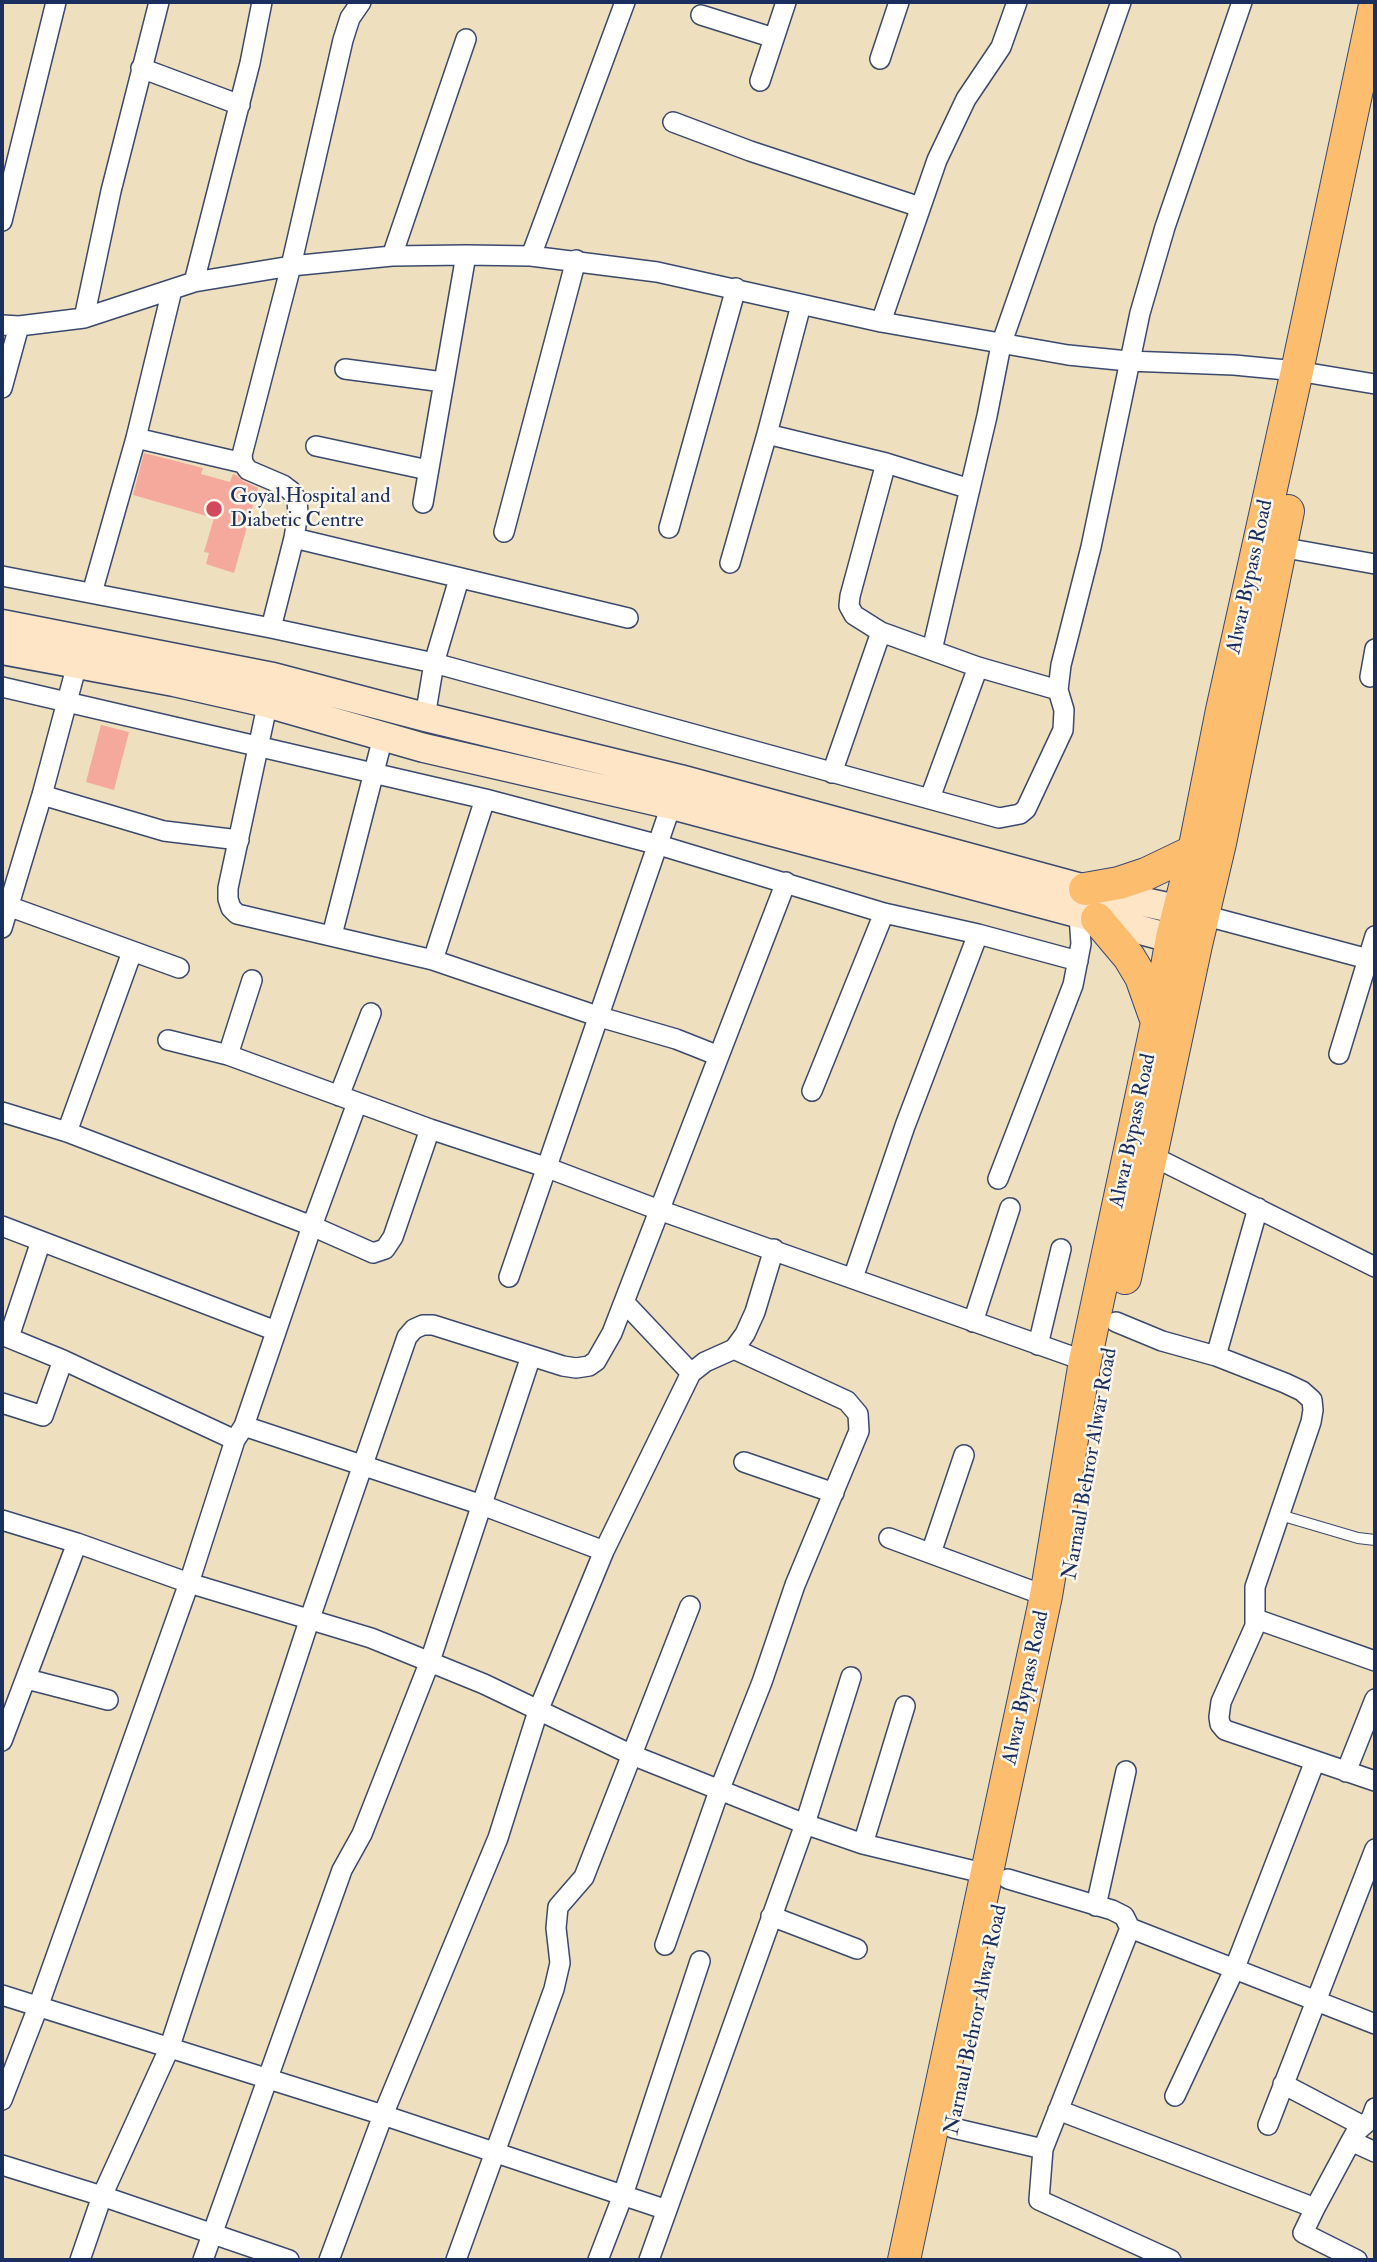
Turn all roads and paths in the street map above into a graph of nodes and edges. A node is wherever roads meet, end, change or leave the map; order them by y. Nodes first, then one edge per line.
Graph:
1 (56, 2) edge
2 (159, 2) edge
3 (262, 2) edge
4 (358, 2) edge
5 (625, 2) edge
6 (786, 2) edge
7 (899, 2) edge
8 (1017, 2) edge
9 (1121, 2) edge
10 (1242, 2) edge
11 (1375, 5) edge
12 (701, 15) dead end
13 (774, 38) junction
14 (466, 39) dead end
15 (880, 59) dead end
16 (141, 68) junction
17 (760, 81) dead end
18 (1375, 104) edge
19 (240, 105) junction
20 (673, 122) dead end
21 (11, 145) edge
22 (920, 207) junction
23 (2, 221) edge
24 (466, 254) junction
25 (392, 256) junction
26 (531, 256) junction
27 (576, 260) junction
28 (291, 266) junction
29 (194, 282) junction
30 (736, 288) junction
31 (172, 290) junction
32 (800, 305) junction
33 (84, 318) junction
34 (881, 322) junction
35 (10, 326) edge
36 (1001, 345) junction
37 (1128, 361) junction
38 (345, 369) dead end
39 (1308, 373) junction
40 (443, 382) junction
41 (1375, 384) edge
42 (2, 388) edge
43 (767, 434) junction
44 (136, 438) junction
45 (316, 446) dead end
46 (243, 463) junction
47 (886, 463) junction
48 (428, 470) junction
49 (970, 489) junction
50 (423, 503) dead end
51 (669, 528) dead end
52 (504, 532) dead end
53 (294, 538) junction
54 (1280, 547) junction
55 (730, 563) dead end
56 (1375, 564) edge
57 (2, 576) edge
58 (459, 579) junction
59 (92, 593) junction
60 (628, 618) dead end
61 (2, 624) edge
62 (271, 628) junction
63 (881, 632) junction
64 (1375, 649) edge
65 (2, 650) edge
66 (932, 650) junction
67 (80, 651) junction
68 (434, 663) junction
69 (978, 667) junction
70 (1370, 677) dead end
71 (2, 687) edge
72 (270, 690) junction
73 (1058, 690) junction
74 (65, 703) junction
75 (425, 717) junction
76 (383, 737) junction
77 (260, 746) junction
78 (832, 773) junction
79 (374, 774) junction
80 (676, 792) junction
81 (42, 795) junction
82 (930, 798) junction
83 (485, 799) junction
84 (239, 840) junction
85 (659, 845) junction
86 (1194, 851) junction
87 (786, 882) junction
88 (8, 906) junction
89 (1087, 908) junction
90 (884, 913) junction
91 (1188, 927) junction
92 (2, 928) edge
93 (978, 934) junction
94 (332, 935) junction
95 (1375, 936) edge
96 (132, 952) junction
97 (1368, 958) junction
98 (433, 960) junction
99 (1078, 961) junction
100 (179, 968) dead end
101 (252, 980) dead end
102 (371, 1013) dead end
103 (600, 1017) junction
104 (1157, 1023) junction
105 (169, 1040) dead end
106 (1339, 1054) dead end
107 (228, 1055) junction
108 (719, 1056) junction
109 (812, 1091) dead end
110 (348, 1099) junction
111 (2, 1112) edge
112 (430, 1129) junction
113 (66, 1132) junction
114 (1152, 1156) junction
115 (548, 1168) junction
116 (998, 1179) dead end
117 (1010, 1208) dead end
118 (1258, 1208) junction
119 (659, 1210) junction
120 (2, 1226) edge
121 (312, 1226) junction
122 (41, 1241) junction
123 (774, 1249) junction
124 (1060, 1249) dead end
125 (1375, 1267) edge
126 (509, 1277) dead end
127 (853, 1278) junction
128 (624, 1302) junction
129 (973, 1322) junction
130 (1116, 1322) junction
131 (276, 1331) junction
132 (5, 1336) edge
133 (1038, 1345) junction
134 (734, 1349) junction
135 (531, 1356) junction
136 (1216, 1356) junction
137 (63, 1360) junction
138 (1085, 1361) junction
139 (691, 1373) junction
140 (2, 1403) edge
141 (240, 1433) junction
142 (964, 1455) dead end
143 (744, 1462) dead end
144 (363, 1466) junction
145 (834, 1493) junction
146 (482, 1505) junction
147 (1280, 1515) junction
148 (2, 1520) edge
149 (888, 1538) dead end
150 (1375, 1540) edge
151 (77, 1543) junction
152 (604, 1551) junction
153 (931, 1553) junction
154 (190, 1583) junction
155 (1046, 1596) junction
156 (690, 1606) dead end
157 (310, 1618) junction
158 (1256, 1619) junction
159 (430, 1661) junction
160 (1375, 1661) edge
161 (852, 1677) dead end
162 (27, 1679) junction
163 (1375, 1699) edge
164 (108, 1700) dead end
165 (905, 1706) dead end
166 (538, 1711) junction
167 (2, 1741) edge
168 (632, 1755) junction
169 (1315, 1761) junction
170 (1126, 1771) dead end
171 (1346, 1772) junction
172 (1375, 1781) edge
173 (719, 1791) junction
174 (805, 1824) junction
175 (863, 1844) junction
176 (1375, 1849) edge
177 (997, 1877) junction
178 (1096, 1906) junction
179 (771, 1916) junction
180 (1130, 1928) junction
181 (665, 1945) dead end
182 (858, 1949) dead end
183 (700, 1961) dead end
184 (1234, 1970) junction
185 (2, 1995) edge
186 (1315, 2001) junction
187 (38, 2007) junction
188 (1375, 2024) edge
189 (169, 2049) junction
190 (267, 2078) junction
191 (1283, 2084) junction
192 (1175, 2096) dead end
193 (2, 2100) edge
194 (1375, 2108) edge
195 (1058, 2110) junction
196 (383, 2115) junction
197 (1268, 2125) dead end
198 (953, 2128) junction
199 (1357, 2133) junction
200 (1043, 2149) junction
201 (496, 2152) junction
202 (1375, 2152) edge
203 (2, 2165) edge
204 (623, 2195) junction
205 (103, 2196) junction
206 (1315, 2208) junction
207 (667, 2210) junction
208 (212, 2234) junction
209 (80, 2260) edge
210 (203, 2260) edge
211 (289, 2260) edge
212 (329, 2260) edge
213 (456, 2260) edge
214 (598, 2260) edge
215 (649, 2260) edge
216 (904, 2260) edge
217 (926, 2260) edge
218 (1171, 2260) edge
219 (1357, 2260) edge

1 - 21 street
2 - 16 street
3 - 19 street
4 - 28 street
5 - 26 street
6 - 13 street
7 - 15 street
8 - 22 street
9 - 36 street
10 - 37 street
11 - 39 main road, Alwar Bypass Road
12 - 13 street
13 - 17 street
14 - 25 street
16 - 19 street
16 - 33 street
18 - 39 main road, Alwar Bypass Road
19 - 29 street
20 - 22 street
21 - 23 street
22 - 34 street
24 - 25 street
24 - 26 street
24 - 40 street
25 - 28 street
26 - 27 street
27 - 30 street
27 - 52 street
28 - 29 street
28 - 46 street
29 - 31 street
30 - 32 street
30 - 51 street
31 - 33 street
31 - 44 street
32 - 34 street
32 - 43 street
33 - 35 street
34 - 36 street
35 - 42 street
36 - 37 street
36 - 49 street
37 - 39 street
37 - 73 street
38 - 40 street
39 - 41 street
39 - 54 main road, Alwar Bypass Road
39 - 86 main road, Alwar Bypass Road
40 - 48 street
43 - 47 street
43 - 55 street
44 - 46 street
44 - 59 street
45 - 48 street
46 - 53 street
47 - 49 street
47 - 63 street
48 - 50 street
49 - 66 street
53 - 58 street
53 - 62 street
54 - 56 street
54 - 91 main road, Alwar Bypass Road
57 - 59 street
58 - 60 street
58 - 68 street
59 - 62 street
61 - 67 main road
62 - 68 street
63 - 66 street
63 - 78 street
64 - 70 street
65 - 67 main road
66 - 69 street
67 - 72 main road
67 - 74 street
68 - 75 street
68 - 78 street
69 - 73 street
69 - 82 street
71 - 74 street
72 - 75 main road
72 - 76 main road
72 - 77 street
73 - 82 street
74 - 77 street
74 - 81 street
75 - 80 main road
76 - 79 street
76 - 80 main road
77 - 79 street
77 - 84 street
78 - 82 street
79 - 83 street
79 - 94 street
80 - 85 street
80 - 89 main road
81 - 84 street
81 - 88 street
83 - 85 street
83 - 98 street
84 - 94 street
85 - 87 street
85 - 103 street
86 - 89 main road
86 - 91 main road, Alwar Bypass Road
87 - 90 street
87 - 108 street
88 - 92 street
88 - 96 street
89 - 91 main road
89 - 99 street
89 - 104 main road
90 - 93 street
90 - 109 street
91 - 97 street
91 - 104 main road, Alwar Bypass Road
91 - 114 main road, Narnaul Behror Alwar Road
93 - 99 street
93 - 127 street
94 - 98 street
95 - 97 street
96 - 100 street
96 - 113 street
97 - 106 street
98 - 103 street
99 - 116 street
101 - 107 street
102 - 110 street
103 - 108 street
103 - 115 street
104 - 138 main road, Alwar Bypass Road
105 - 107 street
107 - 110 street
108 - 119 street
110 - 112 street
110 - 121 street
111 - 113 street
112 - 115 street
112 - 121 street
113 - 121 street
114 - 118 street
114 - 130 main road, Narnaul Behror Alwar Road
115 - 119 street
115 - 126 street
117 - 129 street
118 - 125 street
118 - 136 street
119 - 123 street
119 - 128 street
120 - 122 street
121 - 131 street
122 - 131 street
122 - 132 street
123 - 127 street
123 - 134 street
124 - 133 street
127 - 129 street
128 - 135 street
128 - 139 street
129 - 133 street
130 - 136 street
130 - 177 main road, Narnaul Behror Alwar Road
131 - 141 street
132 - 137 street
133 - 138 street
134 - 139 street
134 - 145 street
135 - 144 street
135 - 146 street
136 - 147 street
137 - 140 street
137 - 141 street
138 - 155 main road, Alwar Bypass Road
139 - 152 street
141 - 144 street
141 - 154 street
142 - 153 street
143 - 145 street
144 - 146 street
144 - 157 street
145 - 173 street
146 - 152 street
146 - 159 street
147 - 150 lane
147 - 158 street
148 - 151 street
149 - 153 street
151 - 154 street
151 - 162 street
152 - 166 street
153 - 155 street
154 - 157 street
154 - 187 street
155 - 177 main road, Alwar Bypass Road
156 - 168 street
157 - 159 street
157 - 189 street
158 - 160 street
158 - 169 street
159 - 166 street
159 - 190 street
161 - 174 street
162 - 164 street
162 - 167 street
163 - 171 street
165 - 175 street
166 - 168 street
166 - 196 street
168 - 173 street
168 - 201 street
169 - 171 street
169 - 184 street
170 - 178 street
171 - 172 street
173 - 174 street
173 - 181 street
174 - 175 street
174 - 179 street
175 - 177 street
176 - 186 street
177 - 178 street
177 - 198 main road, Narnaul Behror Alwar Road
177 - 216 main road, Alwar Bypass Road
178 - 180 street
179 - 182 street
179 - 207 street
180 - 184 street
180 - 195 street
183 - 204 street
184 - 186 street
184 - 192 street
185 - 187 street
186 - 188 street
186 - 191 street
187 - 189 street
187 - 193 street
189 - 190 street
189 - 205 street
190 - 196 street
190 - 208 street
191 - 197 street
191 - 199 street
194 - 199 street
195 - 200 street
195 - 206 street
196 - 201 street
196 - 212 street
198 - 200 street
198 - 217 main road, Narnaul Behror Alwar Road
199 - 202 street
199 - 206 street
200 - 218 street
201 - 204 street
201 - 213 street
203 - 205 street
204 - 207 street
204 - 214 street
205 - 208 street
205 - 209 street
206 - 219 street
207 - 215 street
208 - 210 street
208 - 211 street

